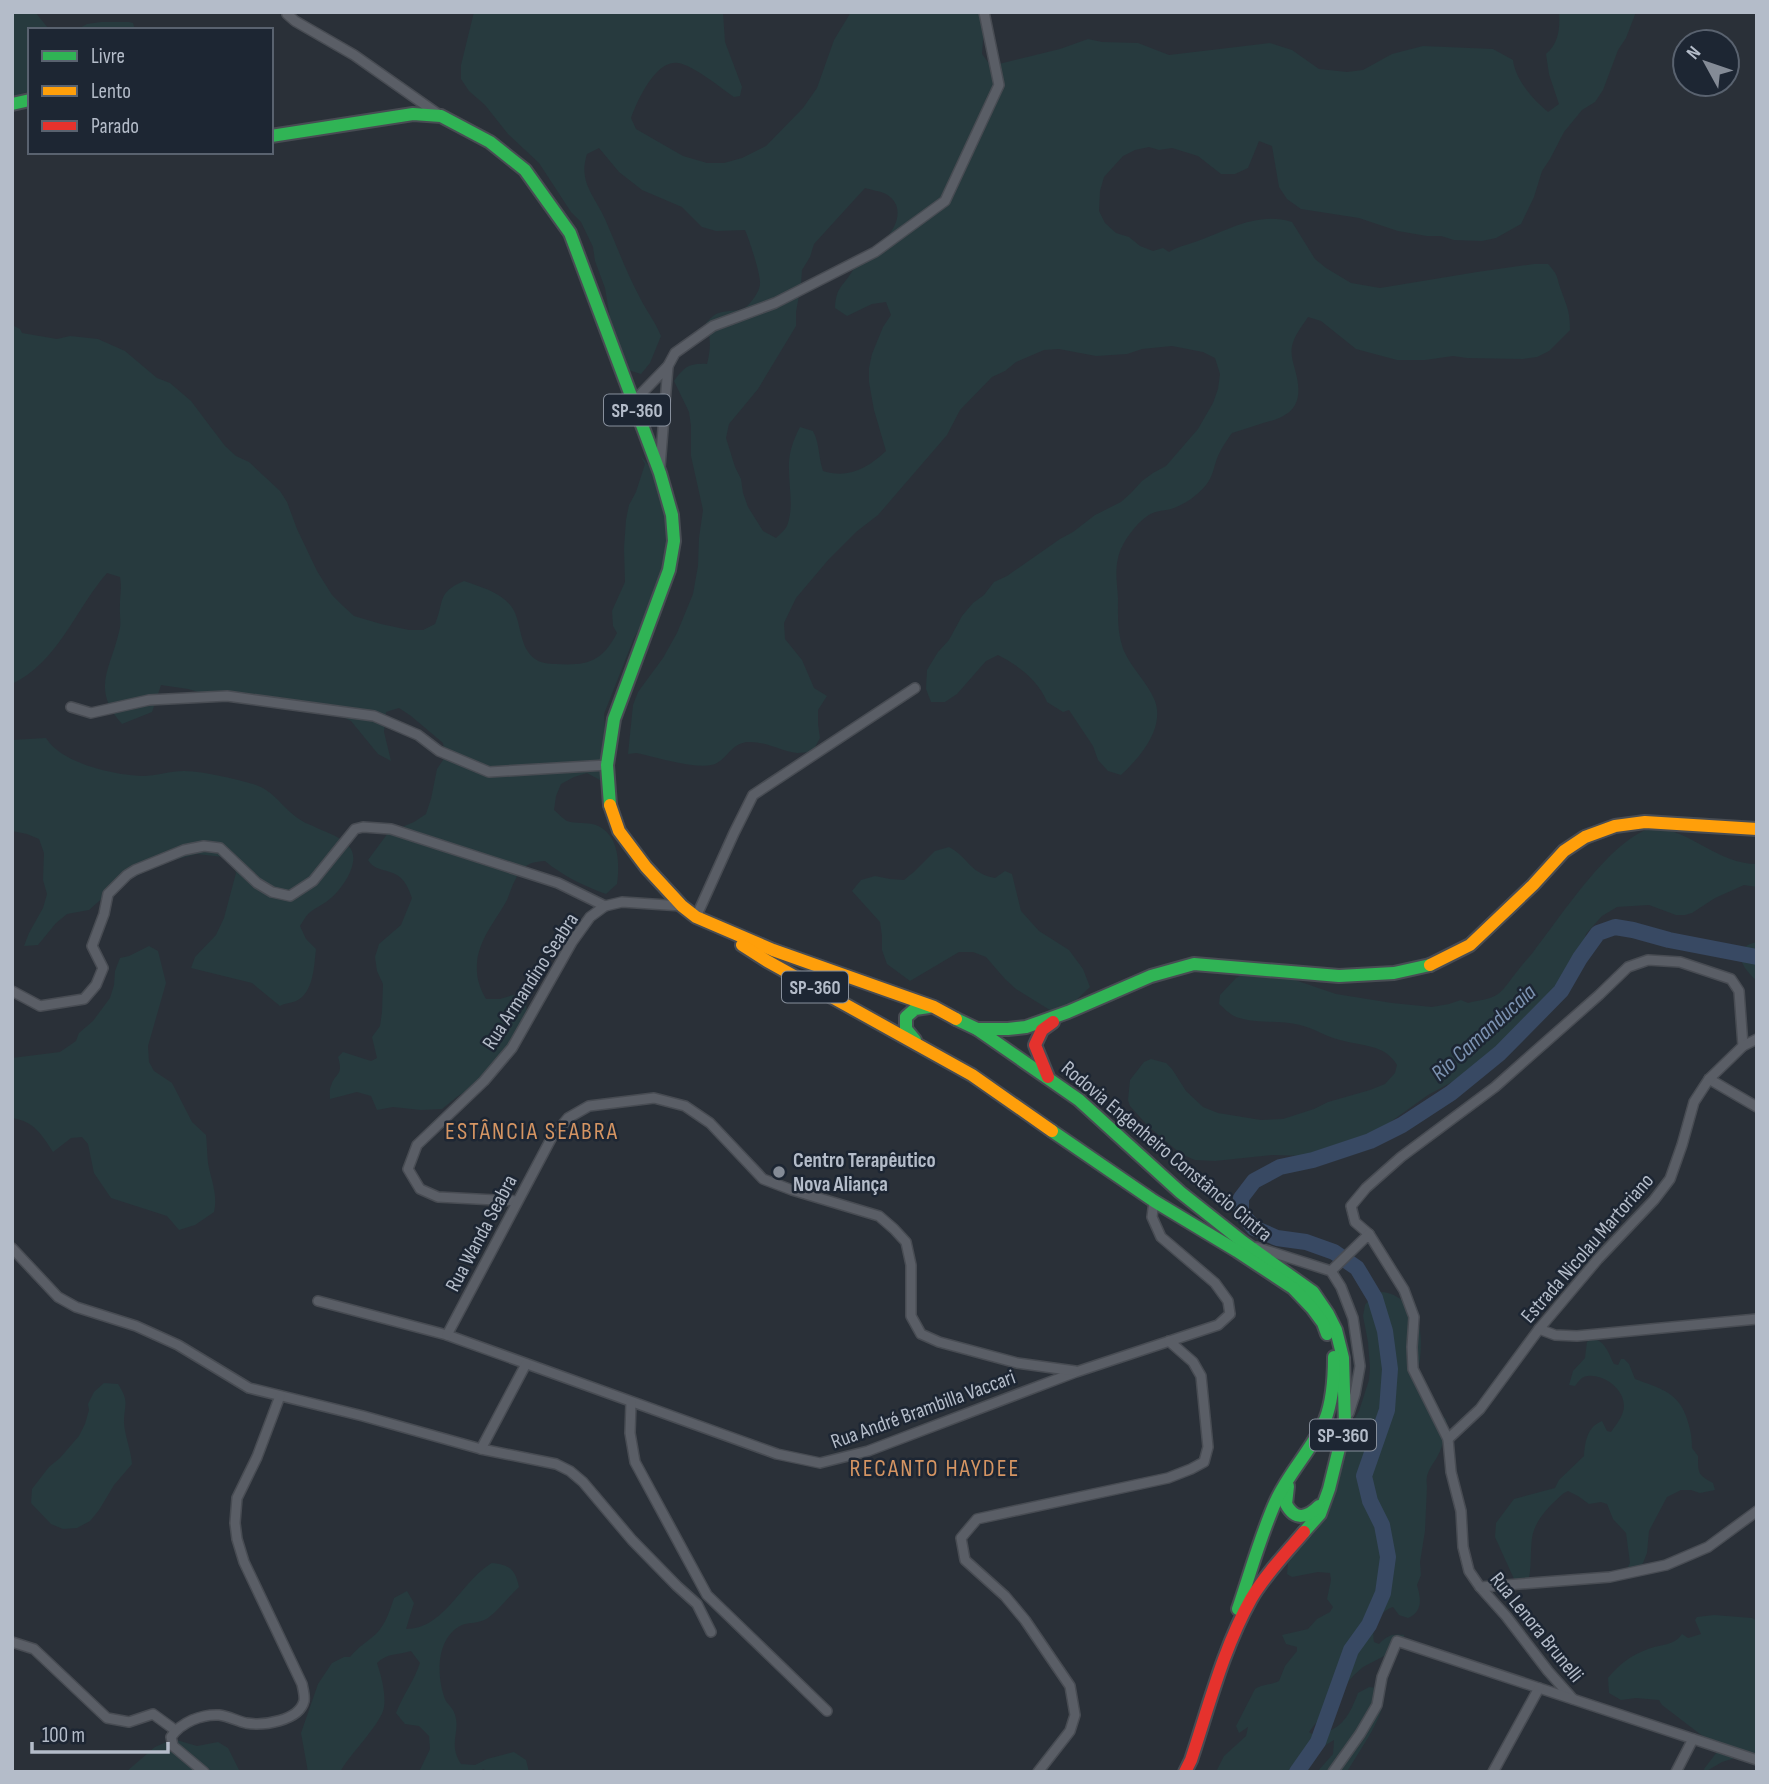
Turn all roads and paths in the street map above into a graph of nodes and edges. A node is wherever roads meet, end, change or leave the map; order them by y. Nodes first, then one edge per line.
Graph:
1 (984, 12) edge
2 (286, 13) edge
3 (441, 116) junction
4 (273, 136) edge
5 (667, 366) junction
6 (634, 401) junction
7 (660, 473) junction
8 (915, 688) dead end
9 (71, 707) dead end
10 (607, 765) junction
11 (1757, 829) edge
12 (605, 906) junction
13 (682, 906) junction
14 (696, 917) junction
15 (715, 926) junction
16 (12, 991) edge
17 (934, 1007) junction
18 (1064, 1013) junction
19 (977, 1029) junction
20 (1757, 1039) edge
21 (918, 1044) junction
22 (1743, 1046) junction
23 (1048, 1077) junction
24 (1709, 1079) junction
25 (1757, 1107) edge
26 (517, 1201) junction
27 (1154, 1201) junction
28 (1369, 1234) junction
29 (1243, 1242) junction
30 (12, 1248) edge
31 (1335, 1267) junction
32 (318, 1301) dead end
33 (1757, 1319) edge
34 (1539, 1329) junction
35 (447, 1335) junction
36 (1169, 1340) junction
37 (526, 1364) junction
38 (1076, 1372) junction
39 (279, 1396) junction
40 (631, 1402) junction
41 (1345, 1424) junction
42 (1448, 1439) junction
43 (481, 1449) junction
44 (1291, 1475) junction
45 (1329, 1489) junction
46 (1757, 1511) edge
47 (1480, 1587) junction
48 (711, 1632) dead end
49 (1231, 1640) junction
50 (12, 1642) edge
51 (1539, 1688) junction
52 (1573, 1699) junction
53 (827, 1711) dead end
54 (175, 1730) junction
55 (1693, 1739) junction
56 (1757, 1760) edge
57 (204, 1772) edge
58 (1038, 1772) edge
59 (1185, 1772) edge
60 (1333, 1772) edge
61 (1493, 1772) edge
62 (1676, 1772) edge

1 - 5 street
2 - 3 street
3 - 4 main road, Rodovia Engenheiro Constâncio Cintra / SP-360
3 - 6 main road, Rodovia Engenheiro Constâncio Cintra / SP-360
5 - 6 street
5 - 7 street
6 - 7 main road, Rodovia Engenheiro Constâncio Cintra / SP-360
7 - 10 main road, Rodovia Engenheiro Constâncio Cintra / SP-360
8 - 14 street
9 - 10 street
10 - 13 main road, Rodovia Engenheiro Constâncio Cintra / SP-360
11 - 18 main road
12 - 13 street, Rua Armandino Seabra
12 - 16 street
12 - 26 street, Rua Armandino Seabra
13 - 14 main road, Rodovia Engenheiro Constâncio Cintra / SP-360
14 - 15 main road, Rodovia Engenheiro Constâncio Cintra / SP-360
15 - 17 main road, Rodovia Engenheiro Constâncio Cintra / SP-360
15 - 21 main road, Rodovia Engenheiro Constâncio Cintra / SP-360
17 - 19 main road, Rodovia Engenheiro Constâncio Cintra / SP-360
17 - 21 main road
18 - 19 main road
18 - 23 main road
19 - 23 main road, Rodovia Engenheiro Constâncio Cintra / SP-360
20 - 22 street, Estrada Nicolau Martoriano
21 - 27 main road, Rodovia Engenheiro Constâncio Cintra / SP-360
22 - 24 street, Estrada Nicolau Martoriano
22 - 28 street, Rua Lenora Brunelli
23 - 29 main road, Rodovia Engenheiro Constâncio Cintra / SP-360
24 - 25 street
24 - 34 street, Estrada Nicolau Martoriano
26 - 35 street, Rua Wanda Seabra
26 - 38 street, Rua Wanda Seabra
27 - 36 street, Rua André Brambilla Vaccari
27 - 44 main road, Rodovia Engenheiro Constâncio Cintra / SP-360
28 - 31 street
28 - 42 street, Rua Lenora Brunelli
29 - 31 street
29 - 41 main road, Rodovia Engenheiro Constâncio Cintra / SP-360
30 - 39 street
31 - 41 street
32 - 35 street, Rua André Brambilla Vaccari
33 - 34 street
34 - 42 street, Estrada Nicolau Martoriano
35 - 37 street, Rua André Brambilla Vaccari
36 - 38 street, Rua André Brambilla Vaccari
36 - 58 street
37 - 40 street, Rua André Brambilla Vaccari
37 - 43 street
38 - 40 street, Rua André Brambilla Vaccari
39 - 43 street
39 - 54 street
40 - 53 street
41 - 45 main road, Rodovia Engenheiro Constâncio Cintra / SP-360
42 - 47 street, Rua Lenora Brunelli
43 - 48 street
44 - 45 main road
44 - 49 main road, Rodovia Engenheiro Constâncio Cintra / SP-360
45 - 49 main road, Rodovia Engenheiro Constâncio Cintra / SP-360
46 - 47 street
47 - 52 street, Rua Lenora Brunelli
49 - 59 main road, Rodovia Engenheiro Constâncio Cintra / SP-360
50 - 54 street
51 - 52 street
51 - 60 street
51 - 61 street
52 - 55 street
54 - 57 street
55 - 56 street
55 - 62 street

